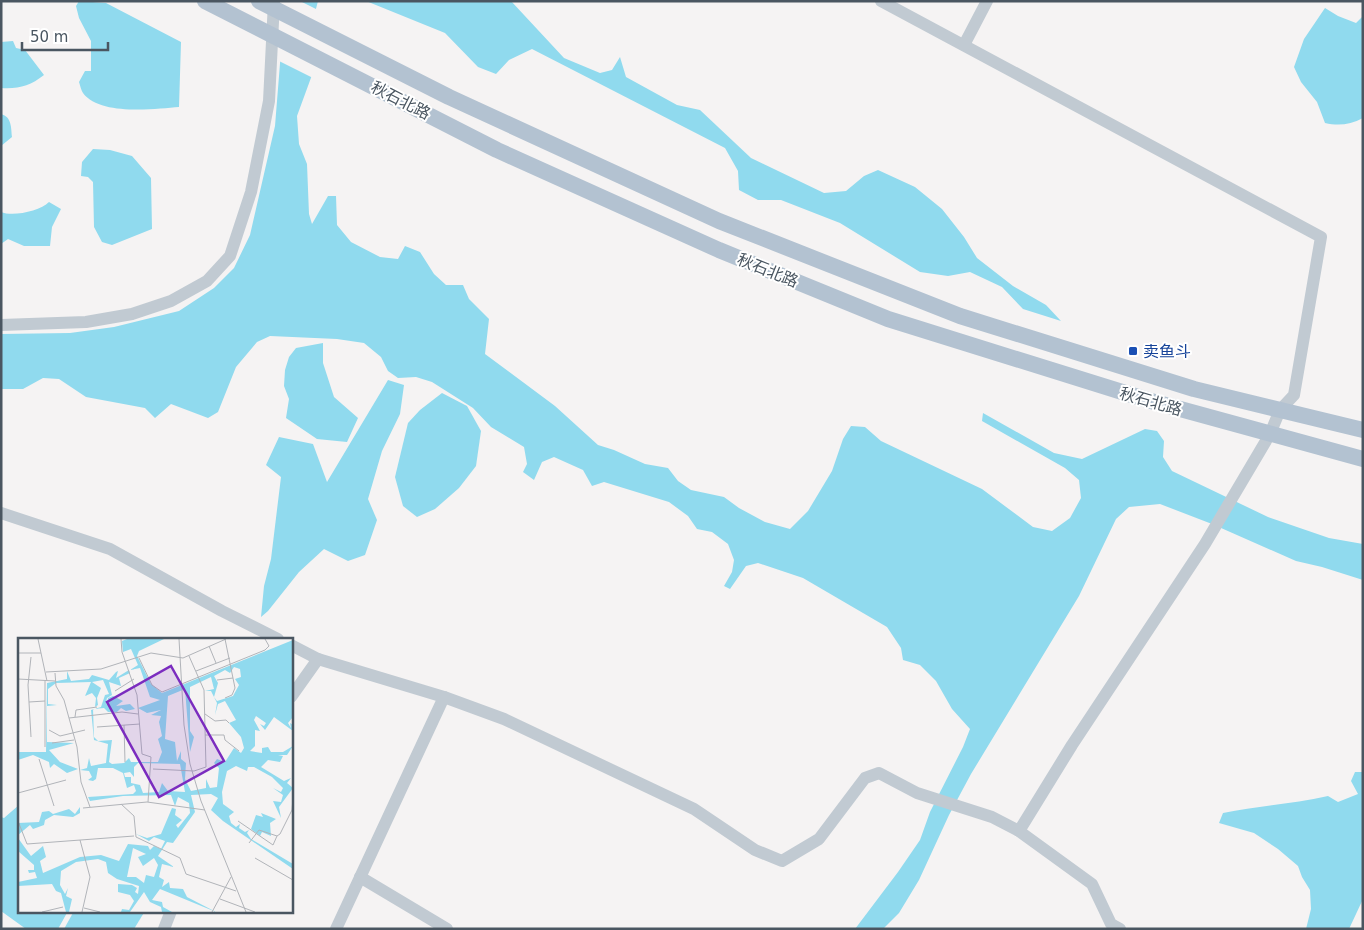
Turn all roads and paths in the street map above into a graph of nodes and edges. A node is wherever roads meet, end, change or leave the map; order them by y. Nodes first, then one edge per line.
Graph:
1 (205, 1) edge
2 (259, 1) edge
3 (274, 1) edge
4 (881, 1) edge
5 (987, 1) edge
6 (964, 45) junction
7 (1, 325) edge
8 (1280, 410) junction
9 (1363, 430) edge
10 (1270, 434) junction
11 (1363, 459) edge
12 (1, 513) edge
13 (276, 638) edge
14 (292, 645) edge
15 (318, 658) junction
16 (292, 696) edge
17 (444, 697) junction
18 (1019, 831) junction
19 (360, 877) junction
20 (171, 912) edge
21 (164, 929) edge
22 (336, 929) edge
23 (447, 929) edge
24 (1120, 929) edge

1 - 10 main road, 秋石北路
2 - 8 main road, 秋石北路
3 - 7 street
4 - 6 street
5 - 6 street
6 - 8 street
8 - 9 main road, 秋石北路
8 - 10 street
10 - 11 main road, 秋石北路
10 - 18 street
12 - 13 street
14 - 15 street
15 - 16 street
15 - 17 street
17 - 18 street
17 - 19 street
18 - 24 street
19 - 22 street
19 - 23 street
20 - 21 street

